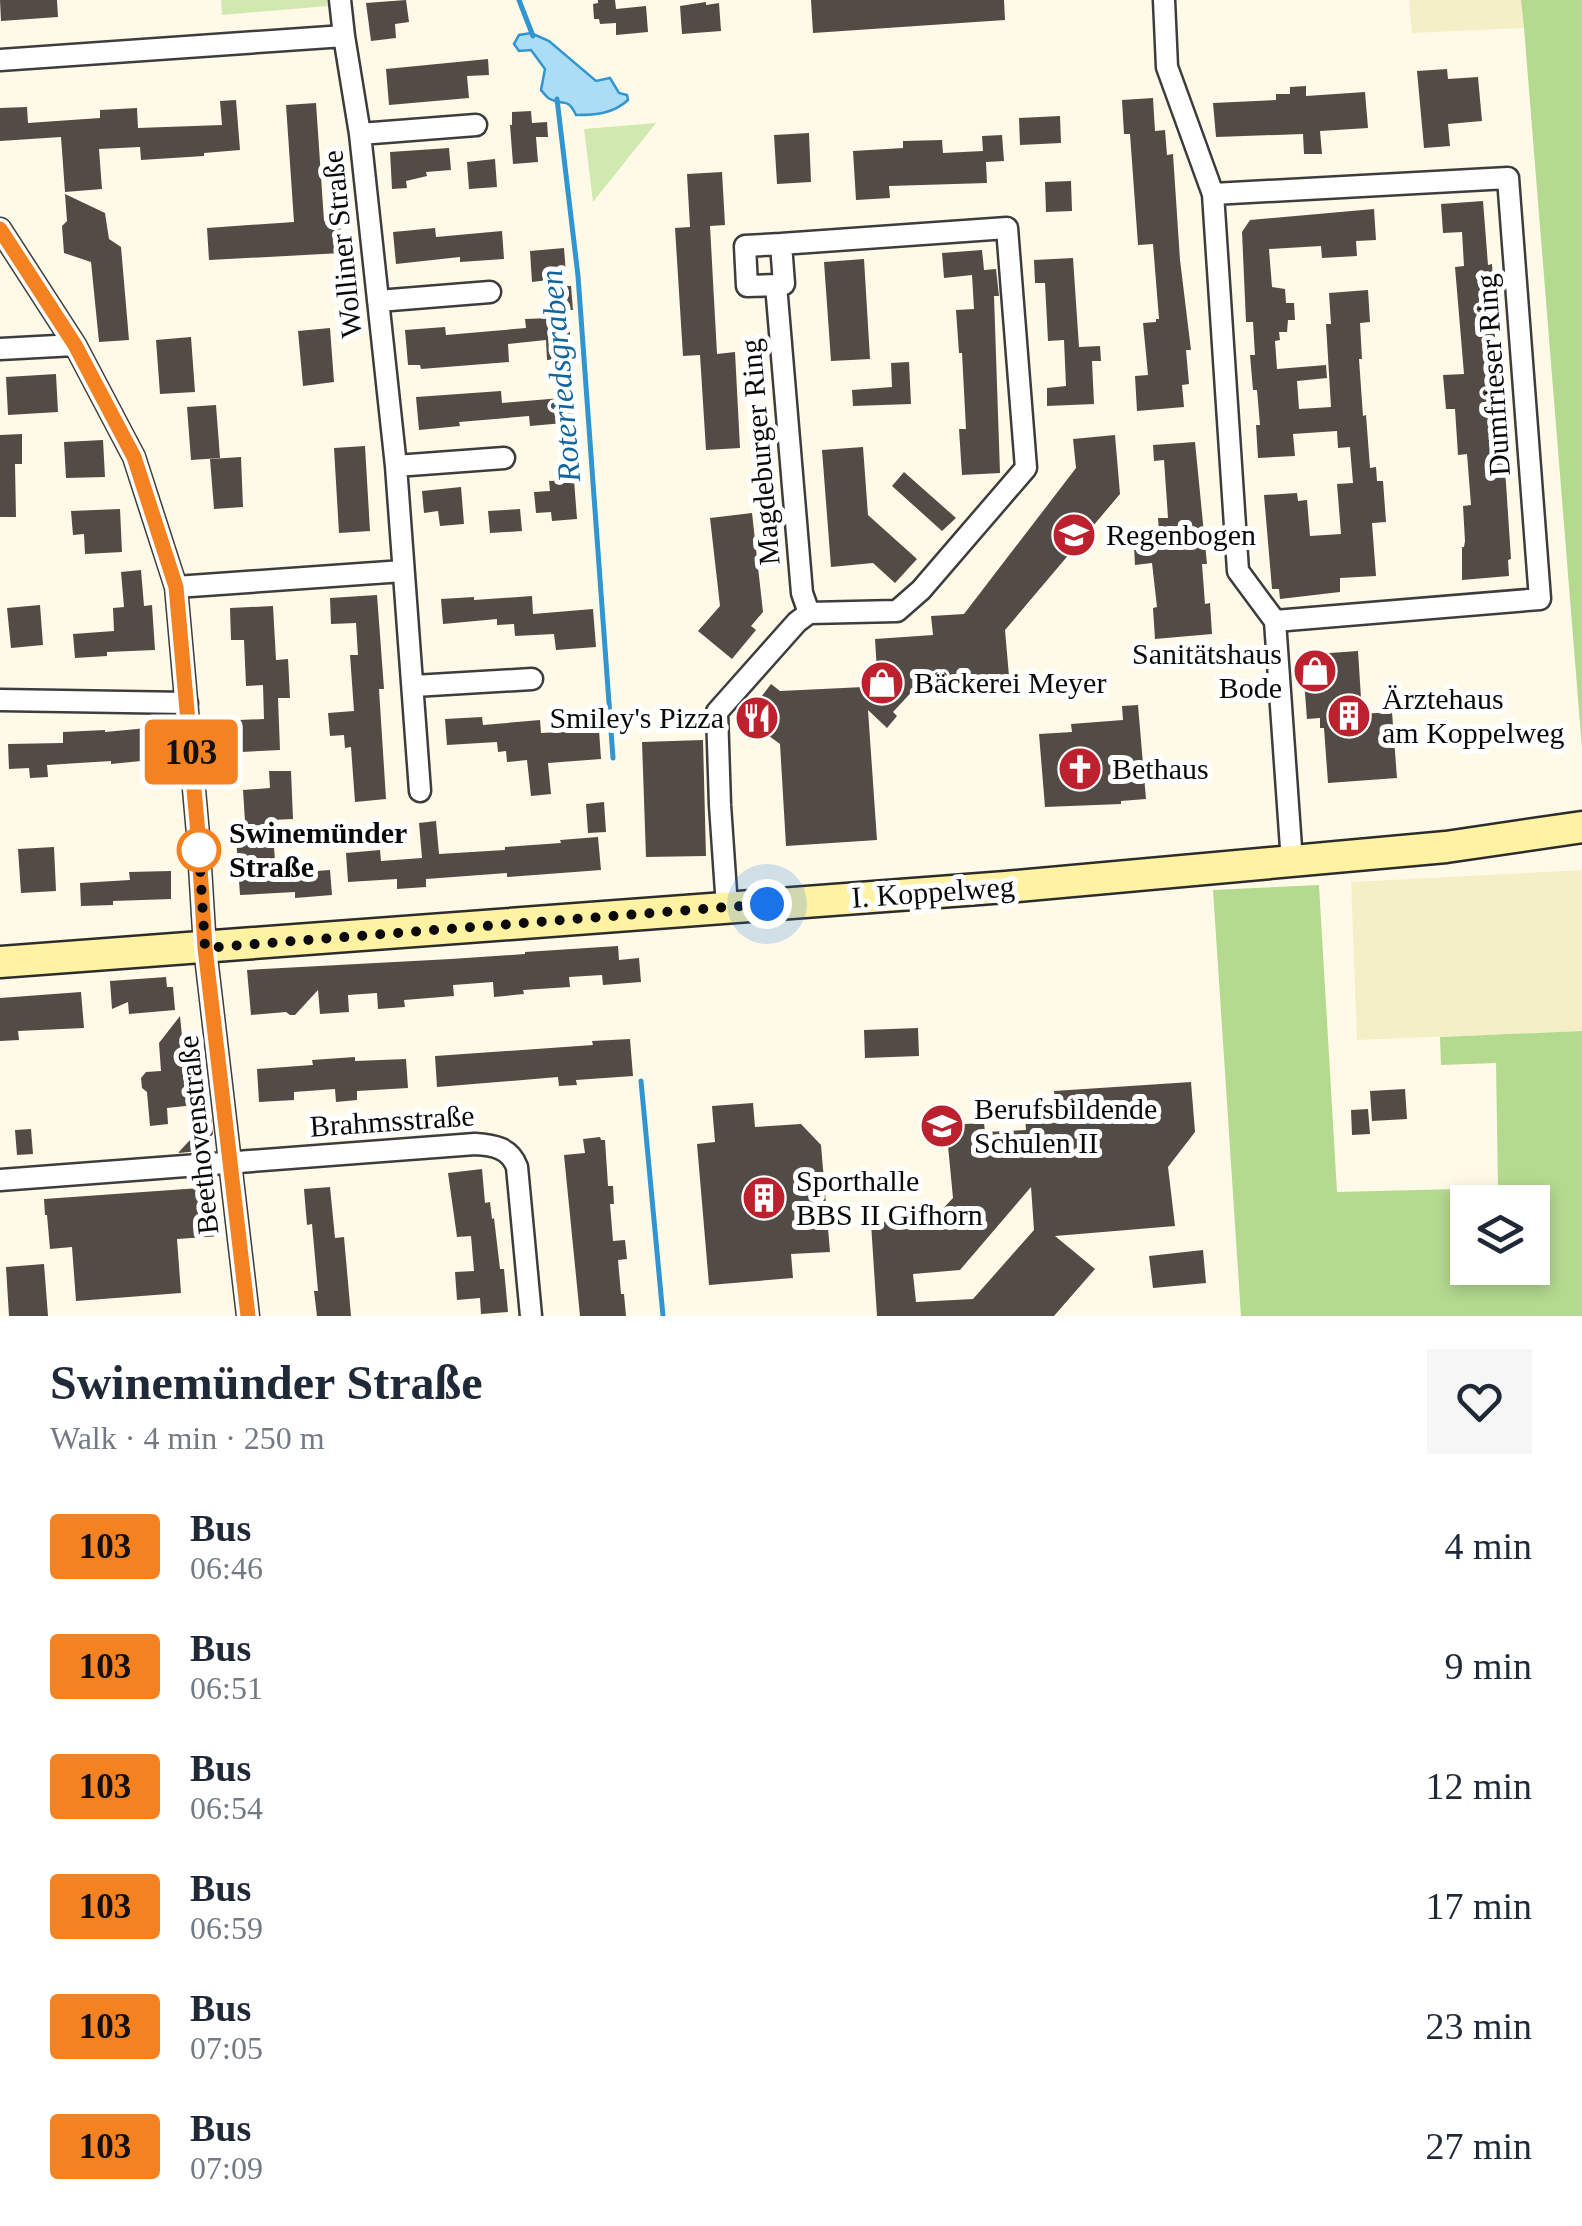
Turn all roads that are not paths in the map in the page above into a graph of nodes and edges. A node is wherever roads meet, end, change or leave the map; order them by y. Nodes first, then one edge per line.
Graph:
1 (340, 0) edge
2 (1164, 0) edge
3 (344, 36) junction
4 (0, 60) edge
5 (476, 125) dead end
6 (360, 134) junction
7 (1212, 194) junction
8 (0, 229) edge
9 (781, 244) junction
10 (776, 285) junction
11 (490, 292) dead end
12 (378, 301) junction
13 (75, 345) junction
14 (0, 349) edge
15 (504, 458) dead end
16 (396, 466) junction
17 (403, 571) junction
18 (176, 587) junction
19 (809, 612) junction
20 (1276, 621) junction
21 (532, 679) dead end
22 (414, 686) junction
23 (0, 700) edge
24 (186, 703) junction
25 (420, 790) dead end
26 (1582, 827) edge
27 (1582, 846) edge
28 (1446, 847) junction
29 (1292, 862) junction
30 (728, 907) junction
31 (205, 948) junction
32 (0, 962) edge
33 (232, 1164) junction
34 (0, 1180) edge
35 (248, 1316) edge
36 (531, 1316) edge

1 - 3 street, Wolliner Straße
2 - 7 street
3 - 4 street
3 - 6 street, Wolliner Straße
5 - 6 street
6 - 12 street, Wolliner Straße
7 - 20 street
7 - 20 street, Dumfrieser Ring
8 - 13 street
9 - 10 street, Magdeburger Ring
9 - 10 street
9 - 19 street
10 - 19 street, Magdeburger Ring
11 - 12 street
12 - 16 street, Wolliner Straße
13 - 14 street
13 - 18 street
15 - 16 street
16 - 17 street, Wolliner Straße
17 - 18 street
17 - 22 street, Wolliner Straße
18 - 24 street
19 - 30 street
20 - 29 street
21 - 22 street
22 - 25 street, Wolliner Straße
23 - 24 street
24 - 31 street
26 - 28 street, I. Koppelweg
27 - 28 street, I. Koppelweg
28 - 29 street, I. Koppelweg
29 - 30 street, I. Koppelweg
30 - 31 street, I. Koppelweg
31 - 32 street, I. Koppelweg
31 - 33 street, Beethovenstraße
33 - 34 street
33 - 35 street, Beethovenstraße
33 - 36 street, Brahmsstraße

